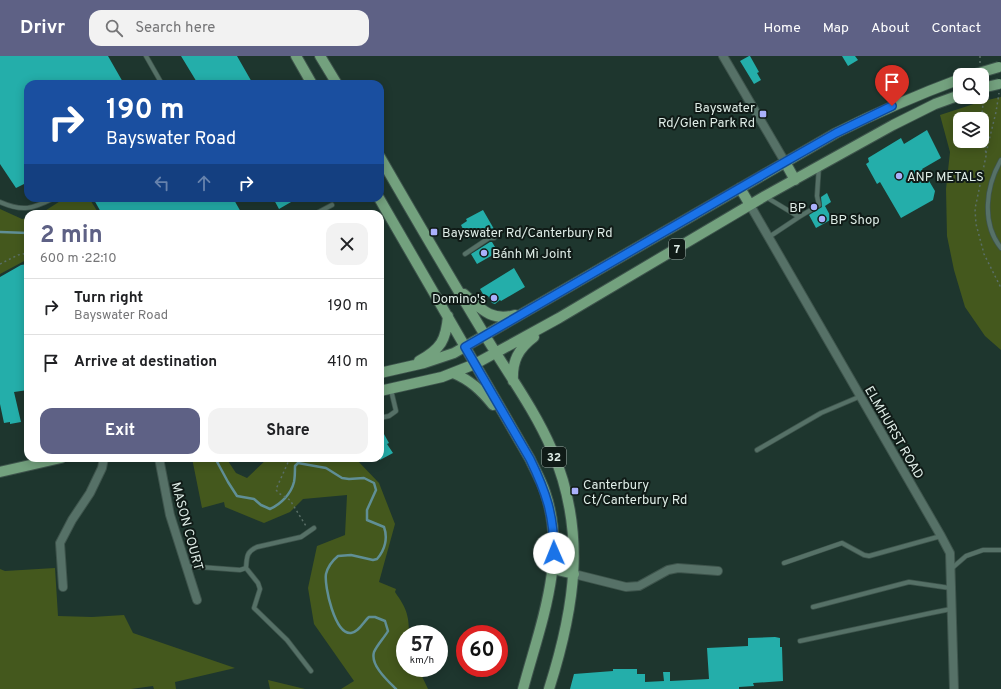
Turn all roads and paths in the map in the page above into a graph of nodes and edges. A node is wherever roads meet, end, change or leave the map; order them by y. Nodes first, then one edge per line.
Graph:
1 (146, 56) edge
2 (296, 56) edge
3 (320, 56) edge
4 (723, 56) edge
5 (1000, 67) edge
6 (989, 70) edge
7 (160, 80) edge
8 (310, 80) edge
9 (335, 80) edge
10 (953, 82) edge
11 (1000, 87) edge
12 (989, 88) edge
13 (953, 98) edge
14 (986, 156) dead end
15 (1001, 160) edge
16 (785, 162) junction
17 (819, 166) junction
18 (384, 167) edge
19 (795, 180) junction
20 (740, 188) junction
21 (766, 196) junction
22 (0, 202) edge
23 (46, 202) edge
24 (382, 202) edge
25 (332, 205) dead end
26 (750, 205) junction
27 (323, 210) edge
28 (799, 217) junction
29 (769, 237) junction
30 (494, 238) dead end
31 (1001, 248) edge
32 (24, 254) edge
33 (465, 254) dead end
34 (0, 264) edge
35 (456, 287) junction
36 (523, 314) junction
37 (448, 316) junction
38 (559, 318) junction
39 (485, 336) junction
40 (465, 347) junction
41 (496, 353) junction
42 (475, 364) junction
43 (406, 367) junction
44 (384, 372) edge
45 (453, 373) junction
46 (514, 381) junction
47 (391, 389) junction
48 (384, 390) edge
49 (861, 396) junction
50 (384, 417) edge
51 (512, 428) junction
52 (757, 450) dead end
53 (44, 462) edge
54 (103, 462) edge
55 (160, 462) edge
56 (288, 462) edge
57 (0, 472) edge
58 (314, 528) dead end
59 (309, 531) junction
60 (942, 536) junction
61 (1001, 550) edge
62 (784, 563) dead end
63 (186, 566) junction
64 (246, 568) junction
65 (553, 569) junction
66 (949, 570) junction
67 (718, 571) dead end
68 (574, 574) junction
69 (63, 588) dead end
70 (950, 588) junction
71 (197, 600) dead end
72 (813, 607) dead end
73 (951, 609) junction
74 (800, 641) dead end
75 (311, 671) dead end
76 (523, 689) edge
77 (549, 689) edge
78 (954, 689) edge

1 - 7 lane
2 - 8 main road
3 - 9 main road
4 - 16 street
5 - 6 main road, bridge
10 - 16 main road, 7
11 - 12 main road, bridge
11 - 14 path
13 - 17 main road, 7
15 - 31 lane
16 - 19 main road
16 - 20 main road, 7
17 - 19 main road, 7
17 - 28 lane
18 - 35 main road, 32
19 - 21 main road, 7
20 - 26 main road
20 - 36 main road, 7
21 - 26 main road, 7
21 - 28 lane
22 - 23 lane
24 - 37 main road, 32
25 - 27 lane
26 - 29 street, ELMHURST ROAD
26 - 38 main road, 7
28 - 29 lane
29 - 49 street, ELMHURST ROAD
30 - 33 lane
32 - 34 path
35 - 36 main road
35 - 39 main road, 32
36 - 39 main road, 7
37 - 40 main road, 32
37 - 43 main road
38 - 41 main road, 7
38 - 46 main road
39 - 40 main road, 7
39 - 41 main road, 32
40 - 42 main road, 32
40 - 43 main road, 7
41 - 42 main road, 7
41 - 46 main road, 32
42 - 45 main road, 7
42 - 51 main road, 32
43 - 44 main road, 7
45 - 47 main road, 7
45 - 51 main road
46 - 68 main road, 32
47 - 48 main road, 7
47 - 50 lane
49 - 52 lane
49 - 60 street, ELMHURST ROAD
51 - 65 main road, 32
53 - 57 main road
54 - 69 street
55 - 63 street, MASON COURT
56 - 59 path
58 - 59 lane
59 - 64 lane
60 - 62 lane
60 - 66 street, ELMHURST ROAD
61 - 66 lane
63 - 64 lane
63 - 71 street, MASON COURT
64 - 75 lane
65 - 68 main road
65 - 76 main road, 32
66 - 70 street, ELMHURST ROAD
67 - 68 street
68 - 77 main road, 32
70 - 72 lane
70 - 73 street, ELMHURST ROAD
73 - 74 lane
73 - 78 street, ELMHURST ROAD

